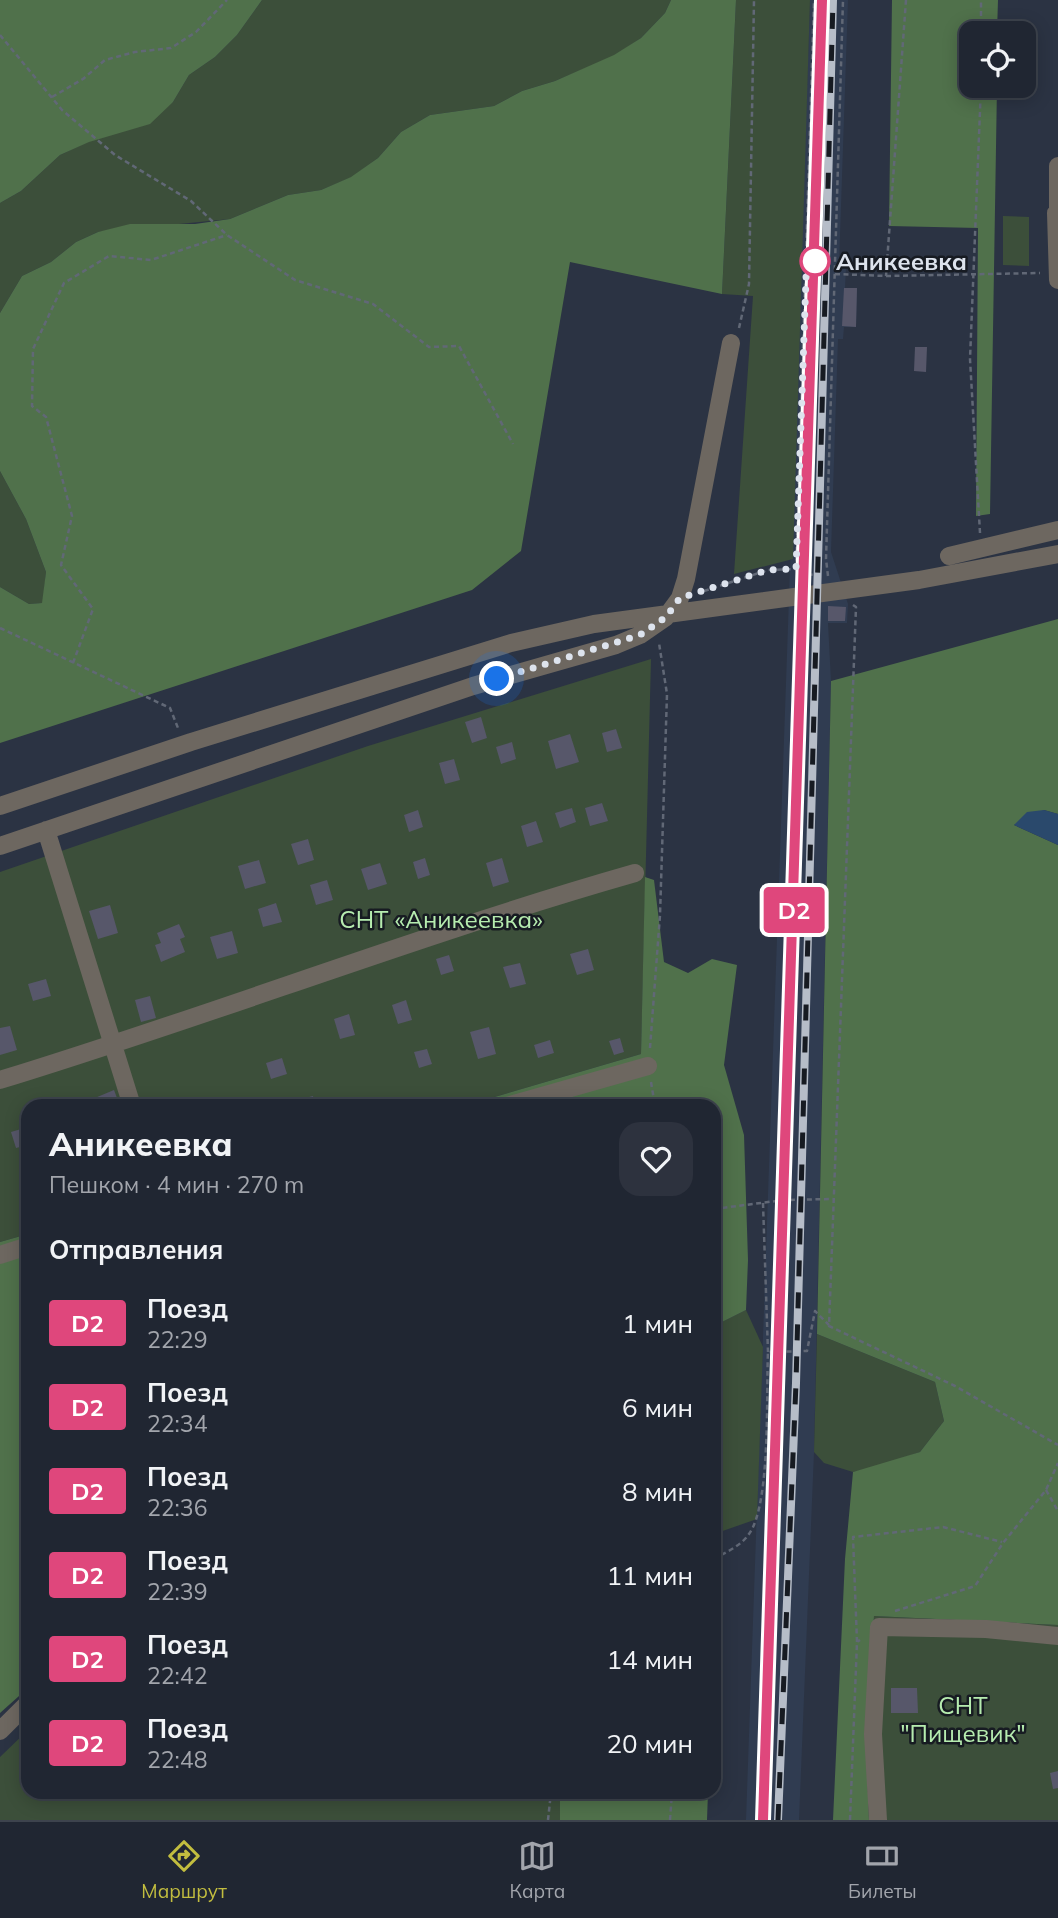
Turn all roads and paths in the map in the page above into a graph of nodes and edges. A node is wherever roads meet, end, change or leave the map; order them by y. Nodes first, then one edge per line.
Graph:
1 (227, 0) edge
2 (754, 0) edge
3 (814, 0) edge
4 (843, 0) edge
5 (906, 0) edge
6 (981, 0) edge
7 (981, 21) edge
8 (0, 35) edge
9 (52, 97) junction
10 (980, 98) edge
11 (1058, 166) edge
12 (1057, 213) edge
13 (227, 235) junction
14 (972, 272) junction
15 (835, 274) junction
16 (886, 276) junction
17 (1057, 276) edge
18 (731, 343) joint
19 (513, 444) dead end
20 (1058, 530) edge
21 (981, 536) dead end
22 (1058, 554) edge
23 (949, 556) dead end
24 (825, 559) dead end
25 (796, 569) junction
26 (827, 575) dead end
27 (680, 598) junction
28 (856, 607) dead end
29 (657, 626) junction
30 (0, 628) edge
31 (73, 663) junction
32 (188, 743) junction
33 (0, 806) edge
34 (46, 830) junction
35 (0, 846) edge
36 (635, 873) dead end
37 (112, 1046) junction
38 (648, 1066) junction
39 (0, 1080) edge
40 (130, 1099) edge
41 (532, 1099) edge
42 (654, 1099) edge
43 (833, 1199) junction
44 (763, 1203) junction
45 (721, 1208) edge
46 (21, 1248) edge
47 (0, 1255) edge
48 (829, 1326) junction
49 (768, 1352) junction
50 (1058, 1445) edge
51 (1058, 1463) edge
52 (1058, 1511) edge
53 (1003, 1543) dead end
54 (721, 1555) edge
55 (1058, 1636) edge
56 (858, 1642) dead end
57 (21, 1710) edge
58 (0, 1731) edge
59 (550, 1799) edge
60 (671, 1799) edge
61 (548, 1820) edge
62 (670, 1820) edge
63 (878, 1820) edge

1 - 9 path
2 - 18 path
3 - 25 path
4 - 15 path
5 - 16 path
6 - 7 path
8 - 9 path
9 - 13 path
10 - 14 path
11 - 12 street
12 - 17 street
13 - 19 path
13 - 31 path
14 - 16 path
14 - 17 path
14 - 21 path
15 - 16 path
15 - 24 path
18 - 27 street
20 - 23 street
22 - 32 street
25 - 26 path
25 - 27 path
27 - 29 street
28 - 43 path
29 - 34 street
29 - 38 path
30 - 31 path
31 - 32 path
32 - 33 street
34 - 35 street
34 - 37 street
36 - 37 street
37 - 39 street
37 - 40 street
38 - 41 street
38 - 42 path
43 - 44 path
43 - 48 path
44 - 45 path
44 - 49 path
46 - 47 street
48 - 49 path
48 - 50 path
49 - 54 path
51 - 52 path
53 - 56 path
55 - 63 street
57 - 58 street
59 - 61 path
60 - 62 path

